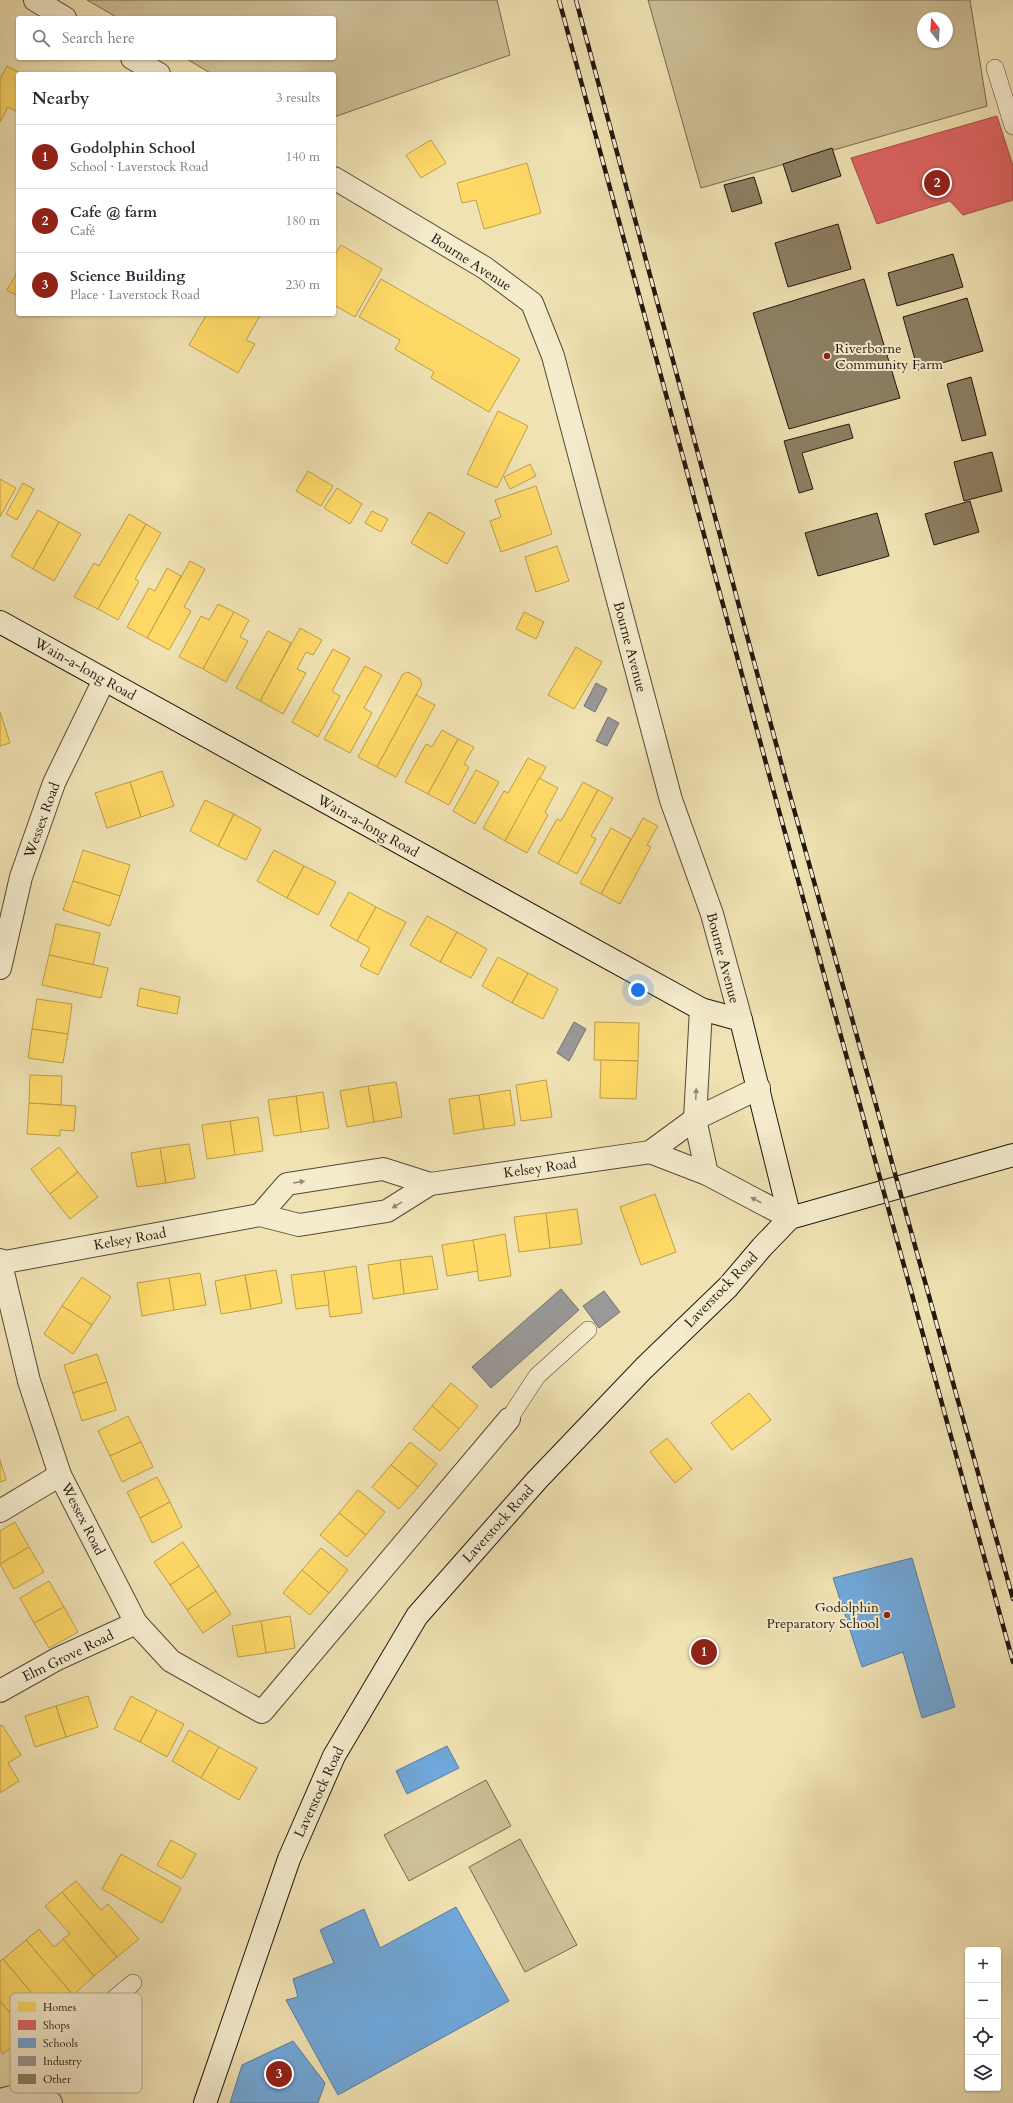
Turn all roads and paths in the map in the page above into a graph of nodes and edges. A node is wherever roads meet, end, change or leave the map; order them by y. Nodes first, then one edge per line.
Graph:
1 (35, 0) edge
2 (62, 16) edge
3 (135, 60) edge
4 (995, 68) dead end
5 (156, 72) edge
6 (1013, 126) edge
7 (336, 179) edge
8 (0, 622) edge
9 (104, 680) junction
10 (0, 968) edge
11 (701, 1009) junction
12 (741, 1020) junction
13 (759, 1088) junction
14 (695, 1119) junction
15 (650, 1152) junction
16 (1013, 1155) edge
17 (707, 1174) junction
18 (430, 1184) junction
19 (260, 1215) junction
20 (790, 1218) junction
21 (0, 1260) edge
22 (0, 1263) edge
23 (588, 1330) dead end
24 (509, 1419) joint
25 (60, 1474) junction
26 (0, 1511) edge
27 (136, 1623) junction
28 (0, 1691) edge
29 (133, 1983) dead end
30 (121, 1993) edge
31 (10, 2097) edge
32 (51, 2103) edge
33 (205, 2103) edge

1 - 2 street
3 - 5 street
4 - 6 lane
7 - 12 street, Bourne Avenue
8 - 9 street, Wain-a-long Road
9 - 10 street, Wessex Road
9 - 11 street, Wain-a-long Road
11 - 12 street, Wain-a-long Road
14 -> 11 street
12 - 13 street, Bourne Avenue
13 - 14 street, Kelsey Road
13 - 20 street, Bourne Avenue
14 - 15 street, Kelsey Road
14 - 17 street
15 - 17 street, Kelsey Road
15 - 18 street, Kelsey Road
16 - 20 street
20 -> 17 street, Kelsey Road
18 -> 19 street, Kelsey Road
19 -> 18 street, Kelsey Road
19 - 22 street, Kelsey Road
20 - 33 street, Laverstock Road
21 - 22 street, Wessex Road
22 - 25 street, Wessex Road
23 - 24 lane
24 - 27 street, Wessex Road
25 - 26 street
25 - 27 street, Wessex Road
27 - 28 street, Elm Grove Road
29 - 30 lane
31 - 32 street

